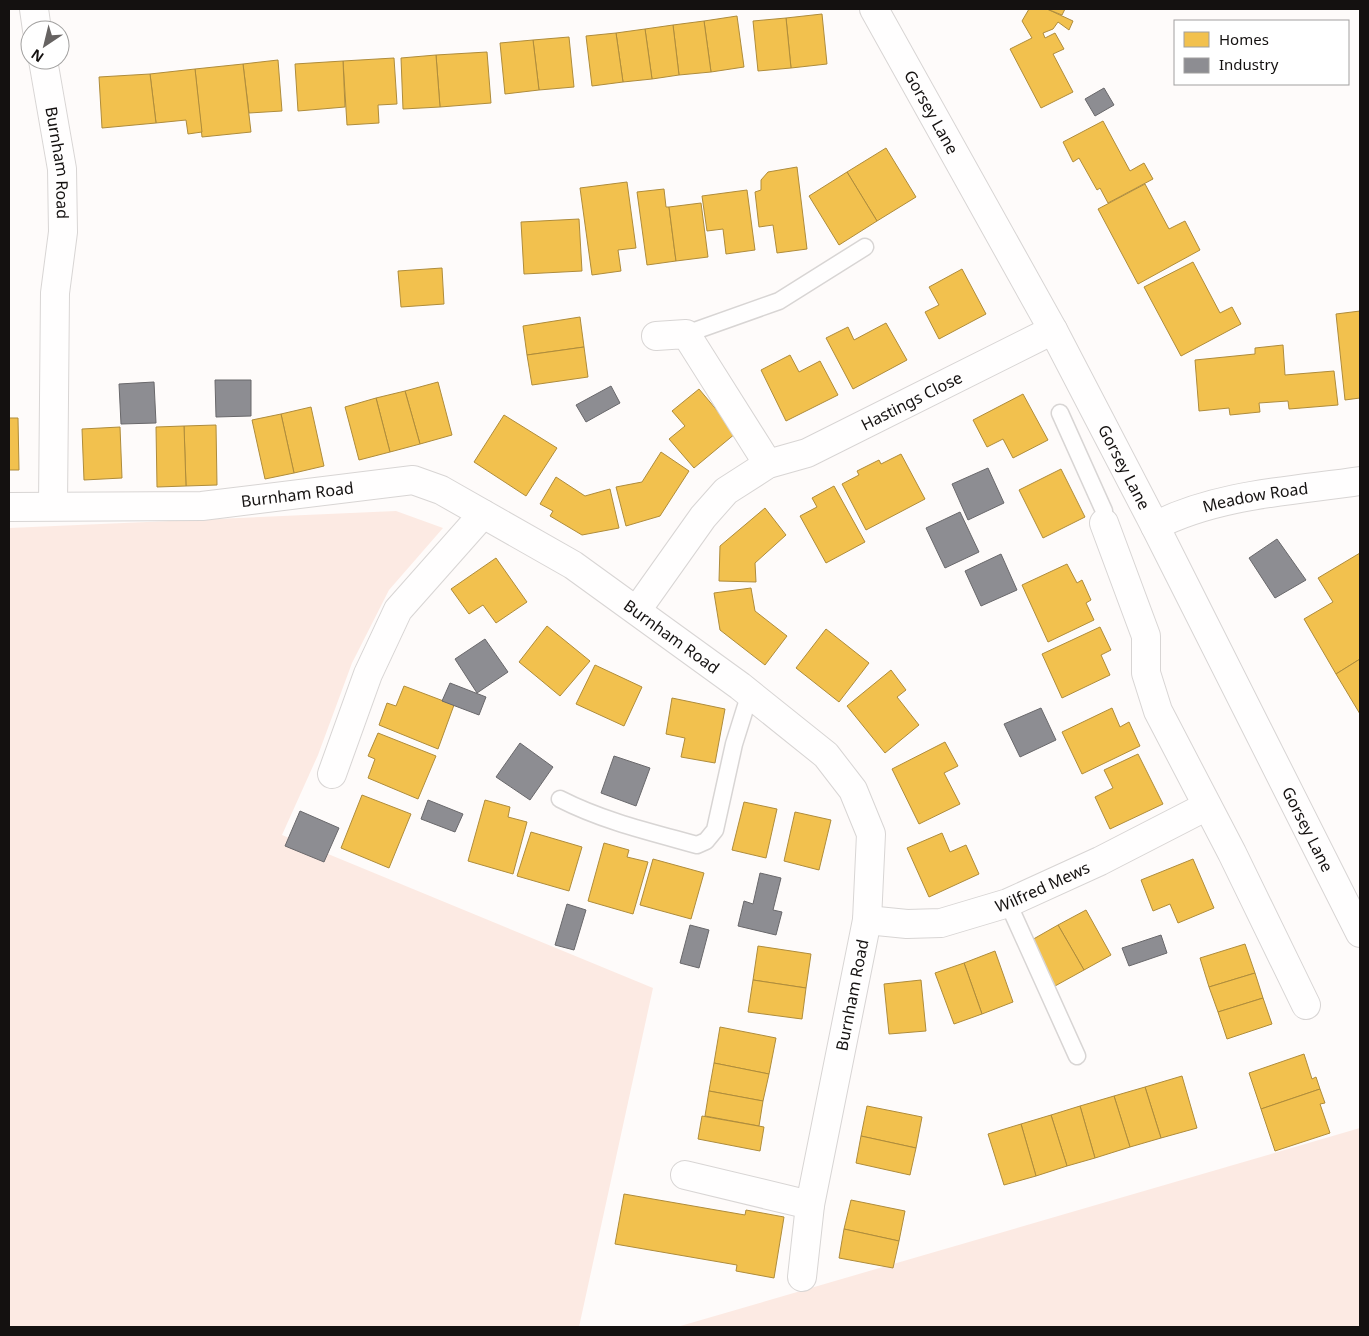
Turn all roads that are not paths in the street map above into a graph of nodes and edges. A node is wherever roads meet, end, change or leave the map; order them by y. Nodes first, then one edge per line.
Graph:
1 (874, 9) edge
2 (45, 70) edge
3 (865, 247) dead end
4 (1053, 330) junction
5 (686, 334) junction
6 (656, 336) dead end
7 (1060, 413) dead end
8 (768, 464) junction
9 (1360, 481) edge
10 (53, 505) junction
11 (9, 507) edge
12 (483, 514) junction
13 (1104, 523) joint
14 (1155, 526) junction
15 (637, 610) junction
16 (750, 693) junction
17 (332, 774) dead end
18 (560, 799) dead end
19 (1207, 806) junction
20 (1008, 903) junction
21 (867, 920) junction
22 (1360, 933) edge
23 (1306, 1006) dead end
24 (1077, 1056) dead end
25 (685, 1175) dead end
26 (810, 1206) junction
27 (802, 1277) dead end

1 - 4 street, Gorsey Lane
2 - 10 street, Burnham Road
3 - 5 lane
4 - 8 street, Hastings Close
4 - 14 street, Gorsey Lane
5 - 6 street
5 - 8 street
7 - 13 lane
8 - 15 street, Hastings Close
9 - 14 street, Meadow Road
10 - 11 street, Burnham Road
10 - 12 street, Burnham Road
12 - 15 street, Burnham Road
12 - 17 street
13 - 19 street
14 - 22 street, Gorsey Lane
15 - 16 street, Burnham Road
16 - 18 lane
16 - 21 street, Burnham Road
19 - 20 street, Wilfred Mews
19 - 23 street
20 - 21 street, Wilfred Mews
20 - 24 lane
21 - 26 street, Burnham Road
25 - 26 street
26 - 27 street, Burnham Road

